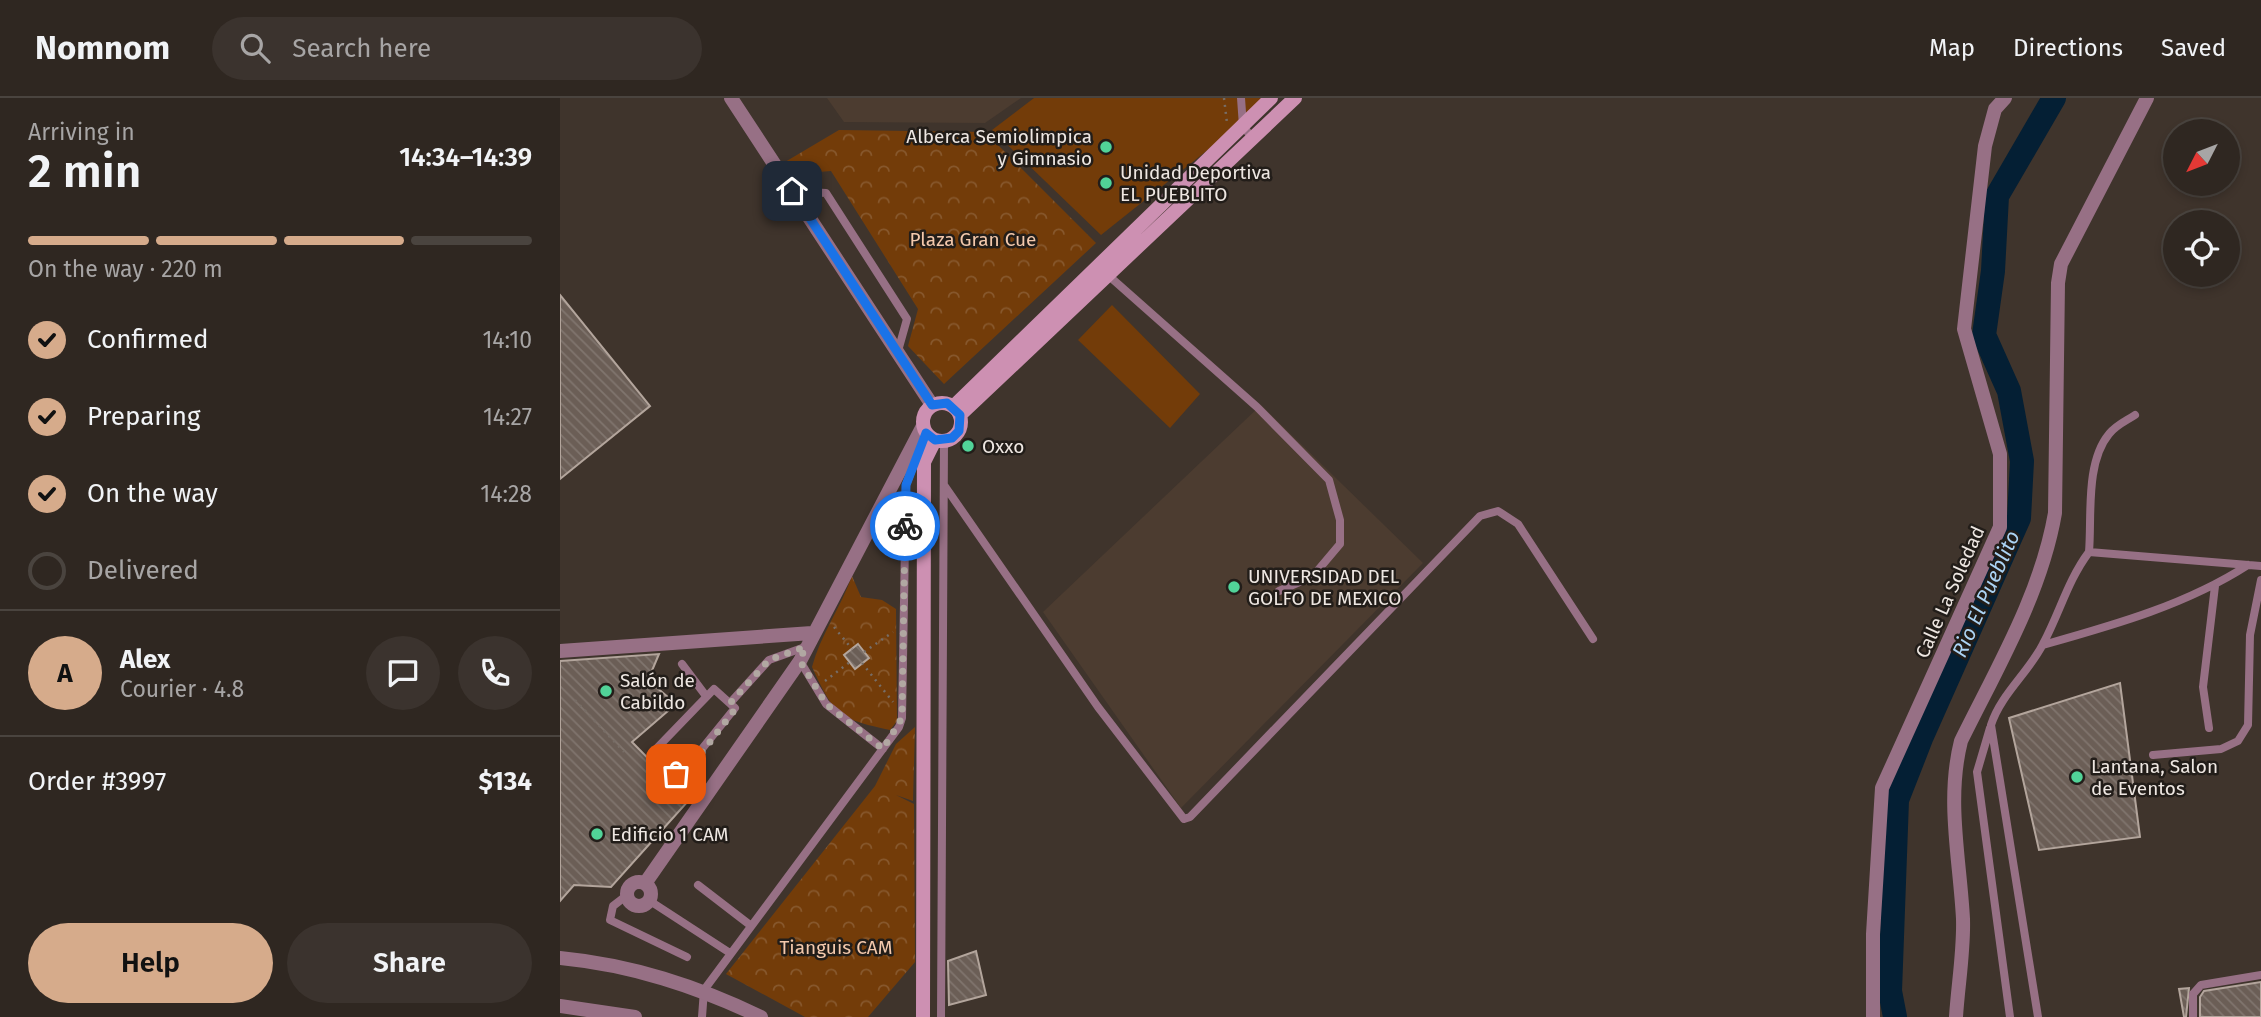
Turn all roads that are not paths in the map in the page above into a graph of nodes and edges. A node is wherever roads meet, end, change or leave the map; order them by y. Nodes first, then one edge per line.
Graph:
1 (731, 98) edge
2 (1241, 98) edge
3 (1271, 98) edge
4 (1295, 98) edge
5 (2005, 98) edge
6 (2147, 98) edge
7 (1243, 125) junction
8 (1253, 139) junction
9 (792, 191) junction
10 (1109, 276) junction
11 (898, 351) junction
12 (932, 405) junction
13 (957, 411) junction
14 (2135, 415) dead end
15 (931, 438) junction
16 (944, 485) junction
17 (2089, 552) junction
18 (2248, 565) junction
19 (2261, 566) edge
20 (2261, 580) edge
21 (2216, 586) junction
22 (1279, 591) dead end
23 (812, 633) junction
24 (1593, 639) dead end
25 (2043, 645) junction
26 (560, 651) edge
27 (803, 654) junction
28 (682, 664) dead end
29 (706, 696) junction
30 (731, 702) junction
31 (1991, 725) junction
32 (2209, 728) dead end
33 (883, 749) junction
34 (2153, 755) dead end
35 (646, 882) junction
36 (698, 885) dead end
37 (626, 897) junction
38 (650, 901) junction
39 (750, 925) junction
40 (730, 953) junction
41 (687, 957) dead end
42 (560, 958) edge
43 (2261, 975) edge
44 (704, 990) junction
45 (560, 1006) edge
46 (635, 1017) edge
47 (702, 1017) edge
48 (761, 1017) edge
49 (923, 1017) edge
50 (941, 1017) edge
51 (1873, 1017) edge
52 (1956, 1017) edge
53 (2010, 1017) edge
54 (2038, 1017) edge
55 (2193, 1017) edge

1 - 9 street
2 - 7 lane
3 - 7 street
4 - 8 street
5 - 51 street, Calle La Soledad
6 - 52 street
7 - 8 lane
7 - 13 street
8 - 10 street
9 - 11 street
9 - 11 lane
10 - 13 street
10 - 22 lane
11 - 12 street
12 - 13 street
12 - 15 street
13 - 15 street
14 - 17 lane
15 - 16 lane
15 - 23 street
15 - 33 lane
15 - 49 street
16 - 24 lane
16 - 50 lane
17 - 18 lane
17 - 25 lane
18 - 19 lane
18 - 21 lane
20 - 34 lane
21 - 25 lane
21 - 32 lane
23 - 26 street
23 - 27 street
25 - 31 lane
27 - 30 lane
27 - 33 lane
27 - 35 street
28 - 29 lane
29 - 30 lane
29 - 30 lane
31 - 53 lane
31 - 54 lane
33 - 39 lane
35 - 37 street
35 - 38 street
36 - 39 lane
37 - 38 street
37 - 41 lane
38 - 40 lane
39 - 40 lane
40 - 44 lane
42 - 44 street
43 - 55 lane
44 - 47 lane
44 - 48 street
45 - 46 street

